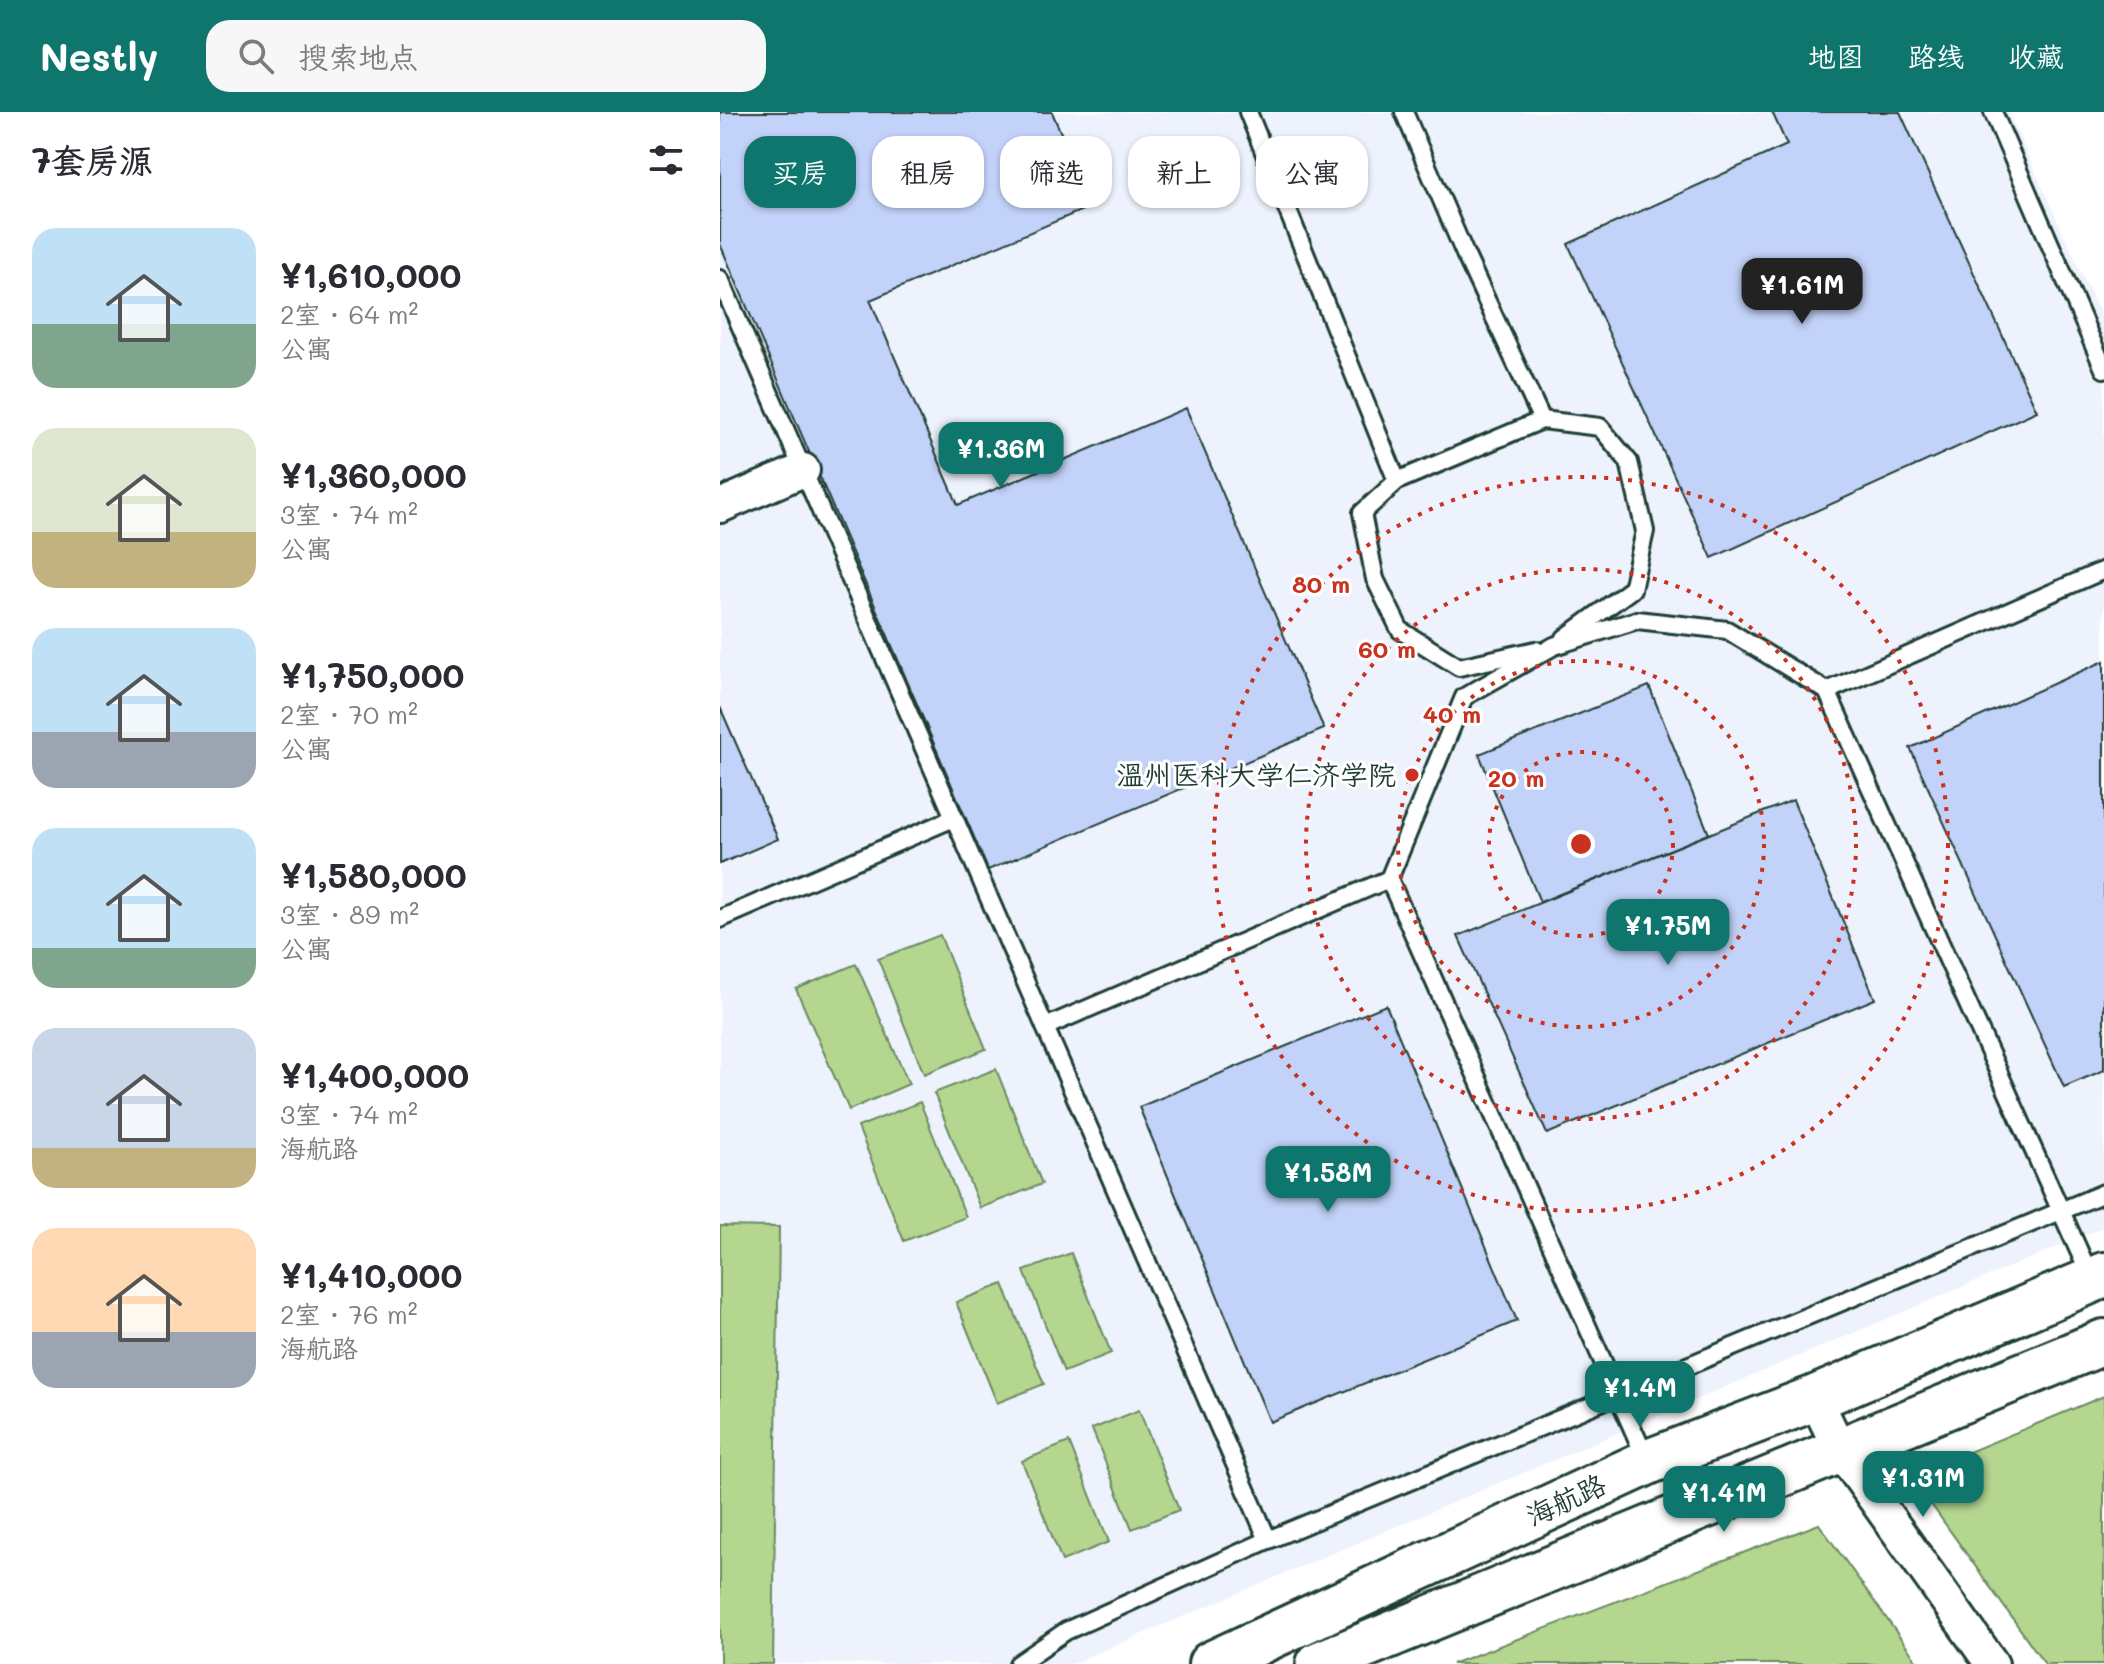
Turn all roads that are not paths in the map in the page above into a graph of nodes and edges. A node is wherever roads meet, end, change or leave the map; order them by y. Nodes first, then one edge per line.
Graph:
1 (1248, 112) edge
2 (1404, 112) edge
3 (1993, 112) edge
4 (720, 279) edge
5 (2104, 369) edge
6 (1542, 420) junction
7 (803, 470) junction
8 (1397, 481) junction
9 (720, 506) edge
10 (2104, 570) edge
11 (1554, 646) junction
12 (1827, 691) junction
13 (954, 818) junction
14 (1389, 879) junction
15 (720, 919) edge
16 (1045, 1027) junction
17 (2104, 1193) edge
18 (2060, 1212) junction
19 (2098, 1278) edge
20 (2104, 1342) edge
21 (1616, 1395) junction
22 (1815, 1398) junction
23 (1840, 1450) junction
24 (1648, 1462) junction
25 (1268, 1540) junction
26 (1018, 1664) edge
27 (1211, 1664) edge
28 (1319, 1664) edge
29 (1992, 1664) edge

1 - 8 lane
2 - 6 lane
3 - 5 lane
4 - 7 lane
6 - 8 lane
6 - 11 lane
7 - 9 street
7 - 13 lane
8 - 11 lane
10 - 12 lane
11 - 12 lane
11 - 14 lane
12 - 18 lane
13 - 15 lane
13 - 16 lane
14 - 16 lane
14 - 21 lane
16 - 25 lane
17 - 18 lane
18 - 19 lane
18 - 21 lane
19 - 22 main road, 海航路
20 - 23 main road, 海航路
21 - 24 lane
21 - 25 lane
22 - 23 street
22 - 24 main road, 海航路
23 - 28 main road, 海航路
23 - 29 street
24 - 27 main road, 海航路
25 - 26 lane

